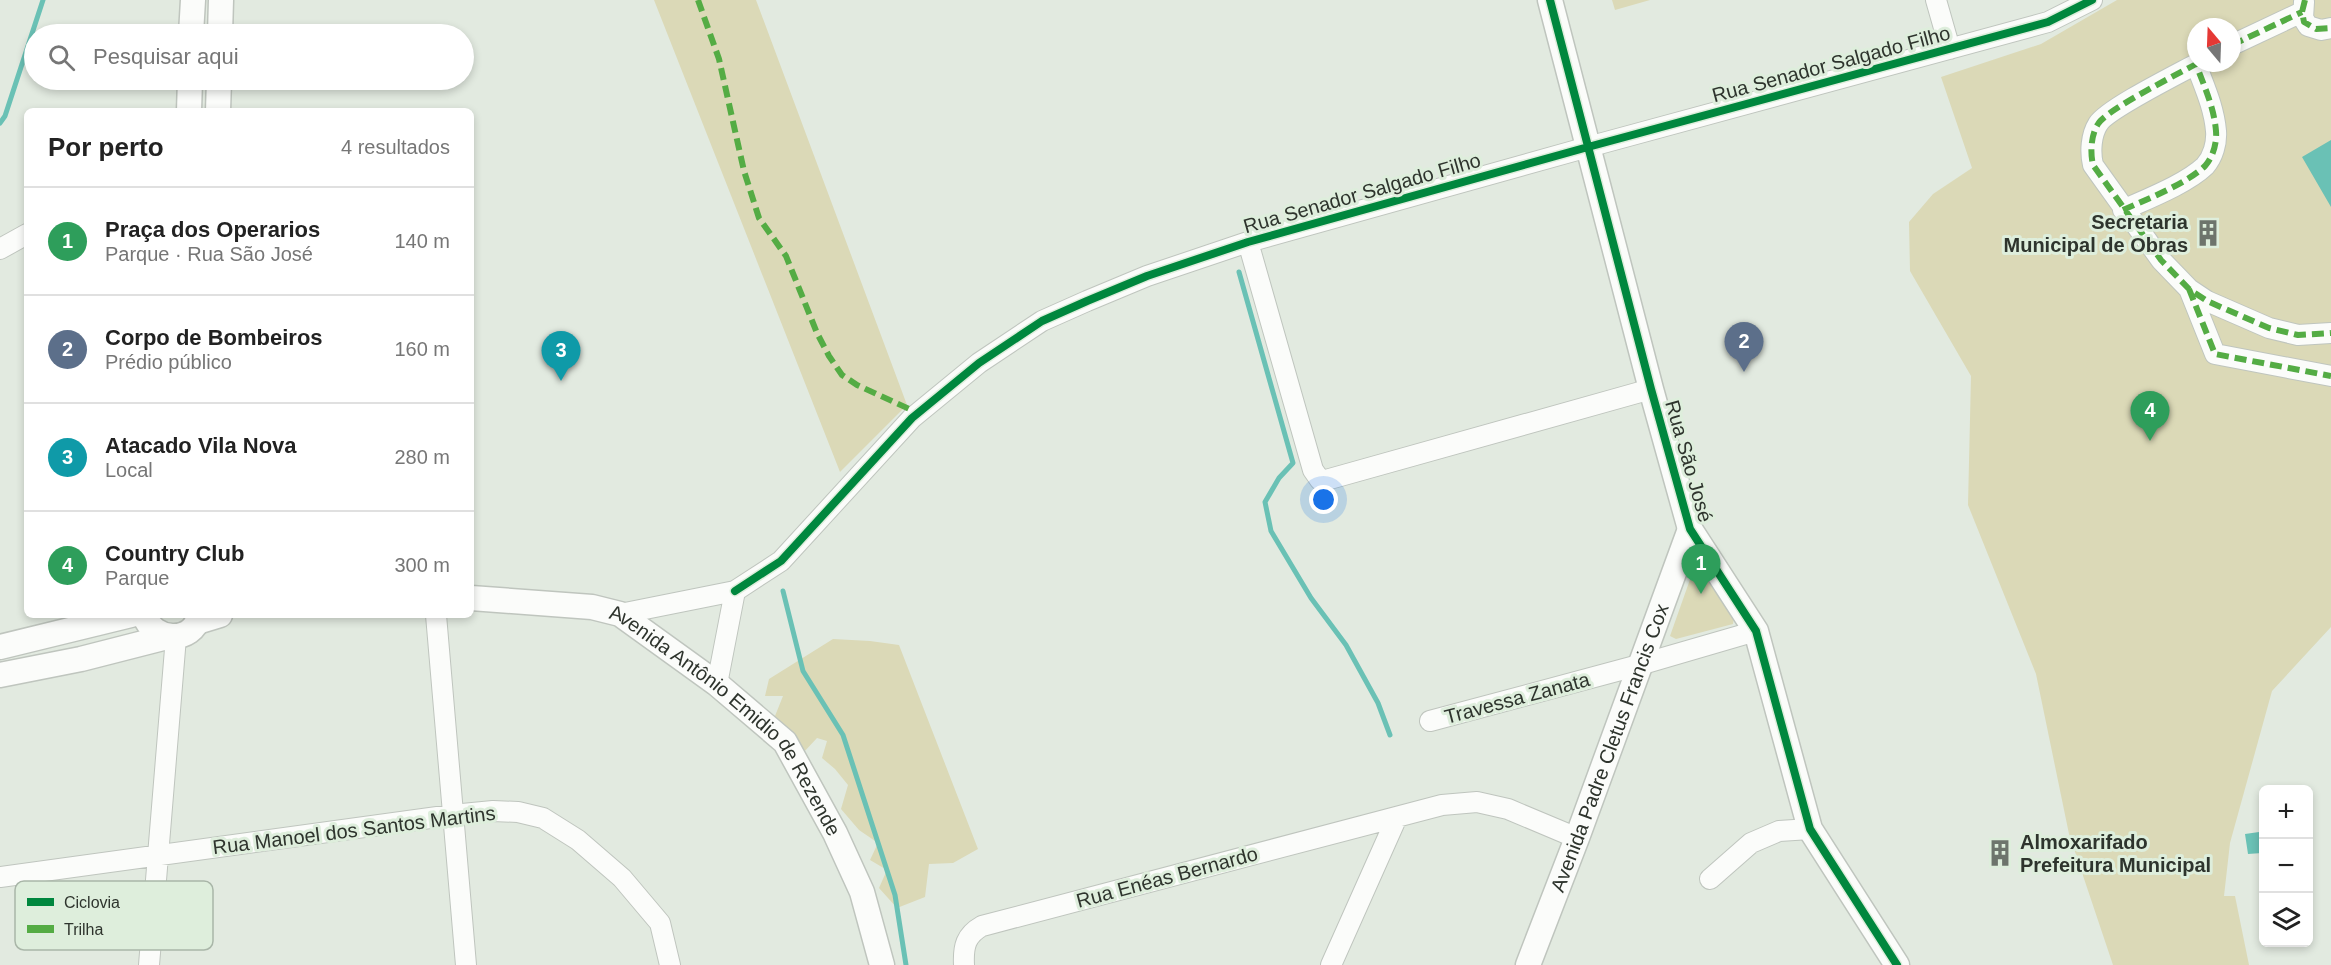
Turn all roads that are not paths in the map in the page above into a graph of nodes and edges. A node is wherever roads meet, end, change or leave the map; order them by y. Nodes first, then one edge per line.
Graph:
1 (193, 0) edge
2 (221, 0) edge
3 (1550, 0) edge
4 (1936, 0) edge
5 (2092, 0) edge
6 (2304, 6) edge
7 (192, 24) edge
8 (220, 24) edge
9 (2331, 28) edge
10 (2241, 40) edge
11 (1950, 49) junction
12 (2187, 70) edge
13 (2200, 72) edge
14 (190, 90) edge
15 (219, 90) edge
16 (189, 108) edge
17 (218, 108) edge
18 (1588, 147) junction
19 (2123, 210) junction
20 (24, 236) edge
21 (1248, 243) junction
22 (0, 249) edge
23 (2189, 288) junction
24 (2331, 333) edge
25 (2331, 376) edge
26 (1651, 389) junction
27 (1690, 529) junction
28 (735, 591) junction
29 (474, 598) edge
30 (620, 614) junction
31 (119, 618) edge
32 (145, 618) edge
33 (436, 618) edge
34 (198, 619) edge
35 (1756, 630) junction
36 (172, 637) junction
37 (0, 647) edge
38 (1639, 665) junction
39 (0, 675) edge
40 (717, 684) junction
41 (1430, 721) dead end
42 (452, 815) junction
43 (1397, 817) junction
44 (1810, 829) junction
45 (1577, 838) junction
46 (157, 854) junction
47 (0, 877) edge
48 (1710, 879) dead end
49 (155, 881) edge
50 (150, 950) edge
51 (149, 965) edge
52 (466, 965) edge
53 (670, 965) edge
54 (882, 965) edge
55 (964, 965) edge
56 (1331, 965) edge
57 (1528, 965) edge
58 (1897, 965) edge

1 - 7 street
2 - 8 street
3 - 18 street, Rua São José
4 - 11 street
5 - 11 street, Rua Senador Salgado Filho
6 - 9 street
6 - 10 street
11 - 18 street, Rua Senador Salgado Filho
12 - 19 street
13 - 19 street
14 - 16 street
15 - 17 street
18 - 21 street, Rua Senador Salgado Filho
18 - 26 street, Rua São José
19 - 23 street
20 - 22 street
21 - 26 street
21 - 28 street, Rua Senador Salgado Filho
23 - 24 street
23 - 25 street
26 - 27 street, Rua São José
27 - 35 street, Rua São José
27 - 38 street, Avenida Padre Cletus Francis Cox
28 - 30 street
28 - 40 street
29 - 30 street, Avenida Antônio Emidio de Rezende
30 - 40 street, Avenida Antônio Emidio de Rezende
31 - 37 street
32 - 36 street
33 - 42 street
34 - 36 street
35 - 38 street, Travessa Zanata
35 - 44 street, Rua São José
36 - 39 street
36 - 46 street
38 - 41 street, Travessa Zanata
38 - 45 street, Avenida Padre Cletus Francis Cox
40 - 54 street, Avenida Antônio Emidio de Rezende
42 - 46 street, Rua Manoel dos Santos Martins
42 - 52 street
42 - 53 street, Rua Manoel dos Santos Martins
43 - 45 street, Rua Enéas Bernardo
43 - 55 street, Rua Enéas Bernardo
43 - 56 street
44 - 48 street
44 - 58 street, Rua São José
45 - 57 street, Avenida Padre Cletus Francis Cox
46 - 47 street, Rua Manoel dos Santos Martins
46 - 49 street
50 - 51 street

